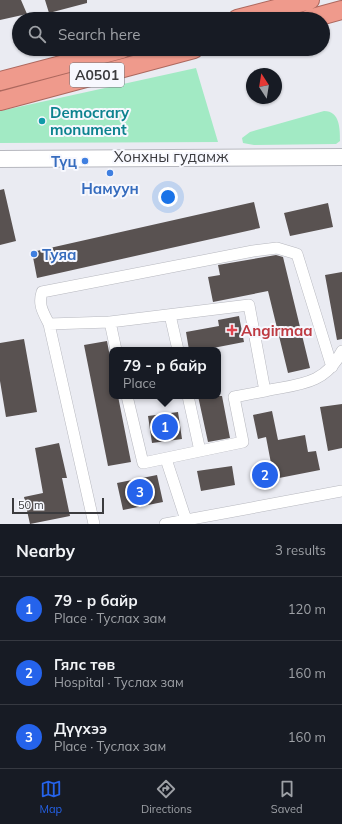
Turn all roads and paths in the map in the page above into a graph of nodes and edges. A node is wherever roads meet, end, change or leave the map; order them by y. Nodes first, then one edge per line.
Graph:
1 (310, 0) edge
2 (342, 10) edge
3 (264, 12) edge
4 (330, 13) edge
5 (95, 56) edge
6 (168, 56) edge
7 (0, 81) edge
8 (0, 101) edge
9 (342, 157) edge
10 (0, 158) edge
11 (170, 315) junction
12 (110, 322) junction
13 (49, 324) junction
14 (115, 347) edge
15 (177, 347) edge
16 (342, 351) edge
17 (332, 367) junction
18 (265, 391) junction
19 (128, 399) edge
20 (189, 399) edge
21 (200, 451) junction
22 (166, 459) junction
23 (342, 491) edge
24 (186, 520) junction
25 (94, 524) edge
26 (165, 524) edge

1 - 3 highway
2 - 4 highway
5 - 7 highway, A0501
6 - 8 highway, A0501
9 - 10 main road, Хонхны гудамж
11 - 12 street
11 - 15 street
11 - 18 street
12 - 13 street
12 - 14 street
13 - 17 street
13 - 25 street
16 - 17 street
17 - 18 street
18 - 21 street
19 - 22 street
20 - 21 street
21 - 22 street
22 - 24 street
23 - 24 street
24 - 26 street

